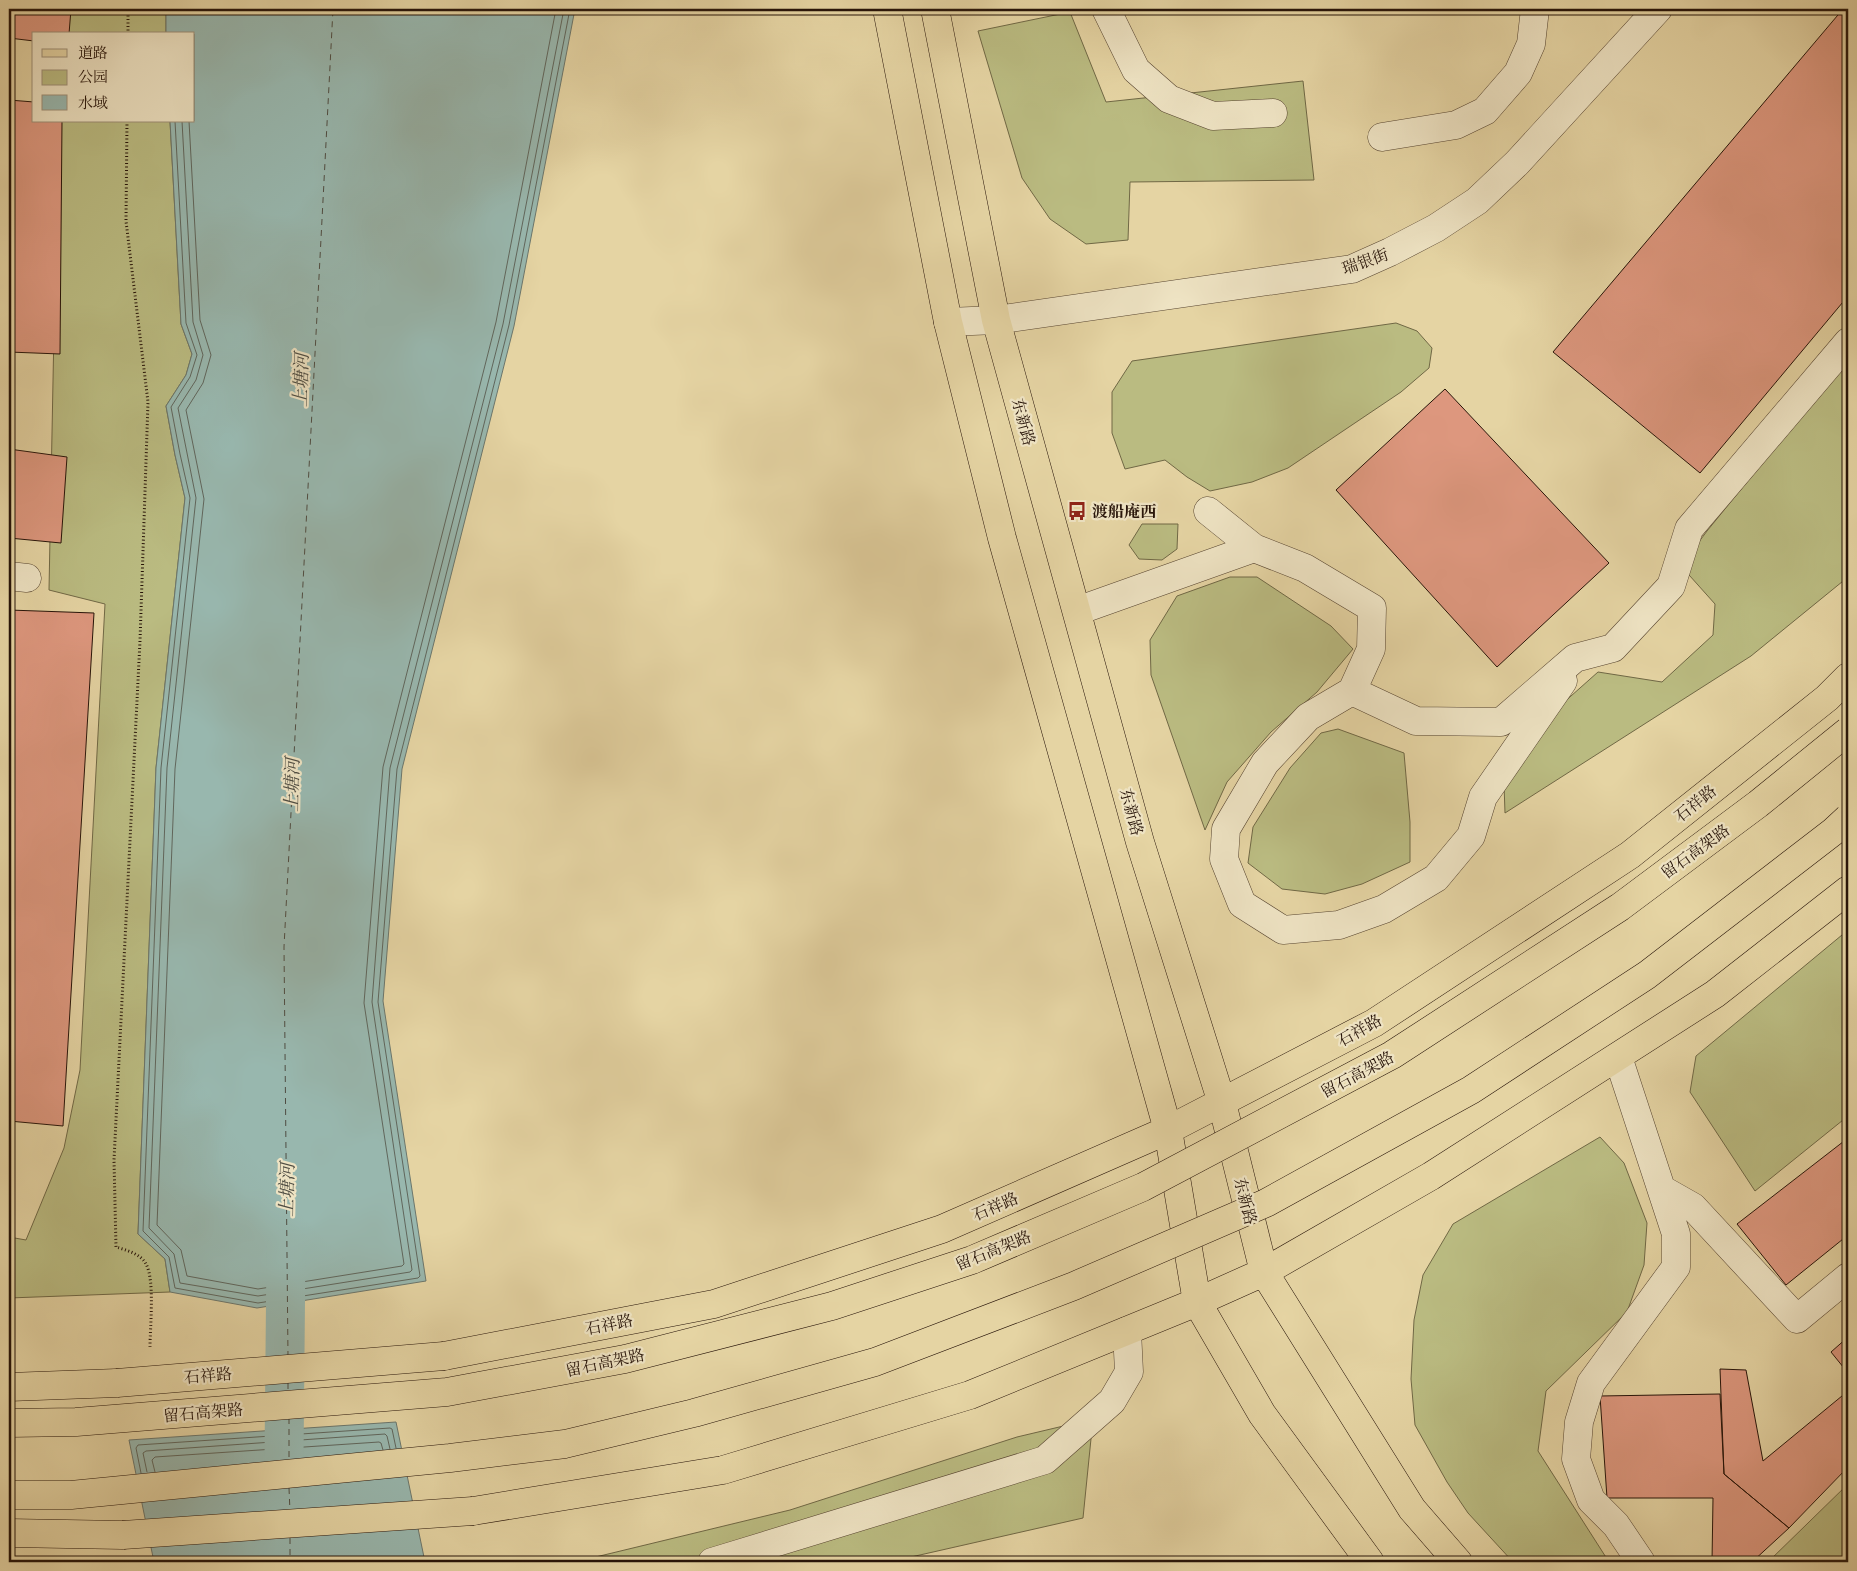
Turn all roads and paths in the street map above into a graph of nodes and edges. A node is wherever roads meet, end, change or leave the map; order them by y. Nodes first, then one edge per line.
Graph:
1 (128, 9) edge
2 (887, 9) edge
3 (935, 9) edge
4 (1106, 9) edge
5 (1535, 9) edge
6 (1658, 9) edge
7 (128, 32) edge
8 (1273, 113) dead end
9 (127, 122) edge
10 (1382, 137) dead end
11 (996, 320) junction
12 (948, 322) junction
13 (1848, 342) edge
14 (1208, 511) dead end
15 (1254, 548) junction
16 (1077, 611) junction
17 (1574, 658) junction
18 (1848, 677) edge
19 (1352, 691) junction
20 (1848, 730) edge
21 (1848, 818) edge
22 (1848, 890) edge
23 (1618, 1057) junction
24 (1222, 1103) junction
25 (1168, 1130) junction
26 (1663, 1190) junction
27 (1264, 1272) junction
28 (1848, 1277) edge
29 (1197, 1302) junction
30 (1126, 1331) junction
31 (150, 1348) dead end
32 (9, 1387) edge
33 (9, 1423) edge
34 (9, 1495) edge
35 (9, 1533) edge
36 (712, 1562) edge
37 (1370, 1562) edge
38 (1458, 1562) edge
39 (1641, 1562) edge

1 - 7 path
2 - 12 main road
3 - 11 main road, 东新路
4 - 8 street
5 - 10 street
6 - 11 street, 瑞银街
9 - 31 path
11 - 12 street, 瑞银街
11 - 16 main road, 东新路
12 - 25 main road
13 - 17 street
14 - 15 street
15 - 16 street
15 - 19 street
16 - 24 main road, 东新路
17 - 19 street
17 - 19 street
18 - 24 main road, 石祥路
20 - 33 main road, 留石高架路, bridge
21 - 34 main road, bridge
22 - 23 main road
23 - 26 street
23 - 27 main road
24 - 25 main road, 石祥路
24 - 27 main road, 东新路
25 - 29 main road
25 - 32 main road, 石祥路, bridge
26 - 28 street
26 - 39 street
27 - 29 main road
27 - 38 main road, 东新路
29 - 30 main road
29 - 37 main road
30 - 35 main road, bridge
30 - 36 street

